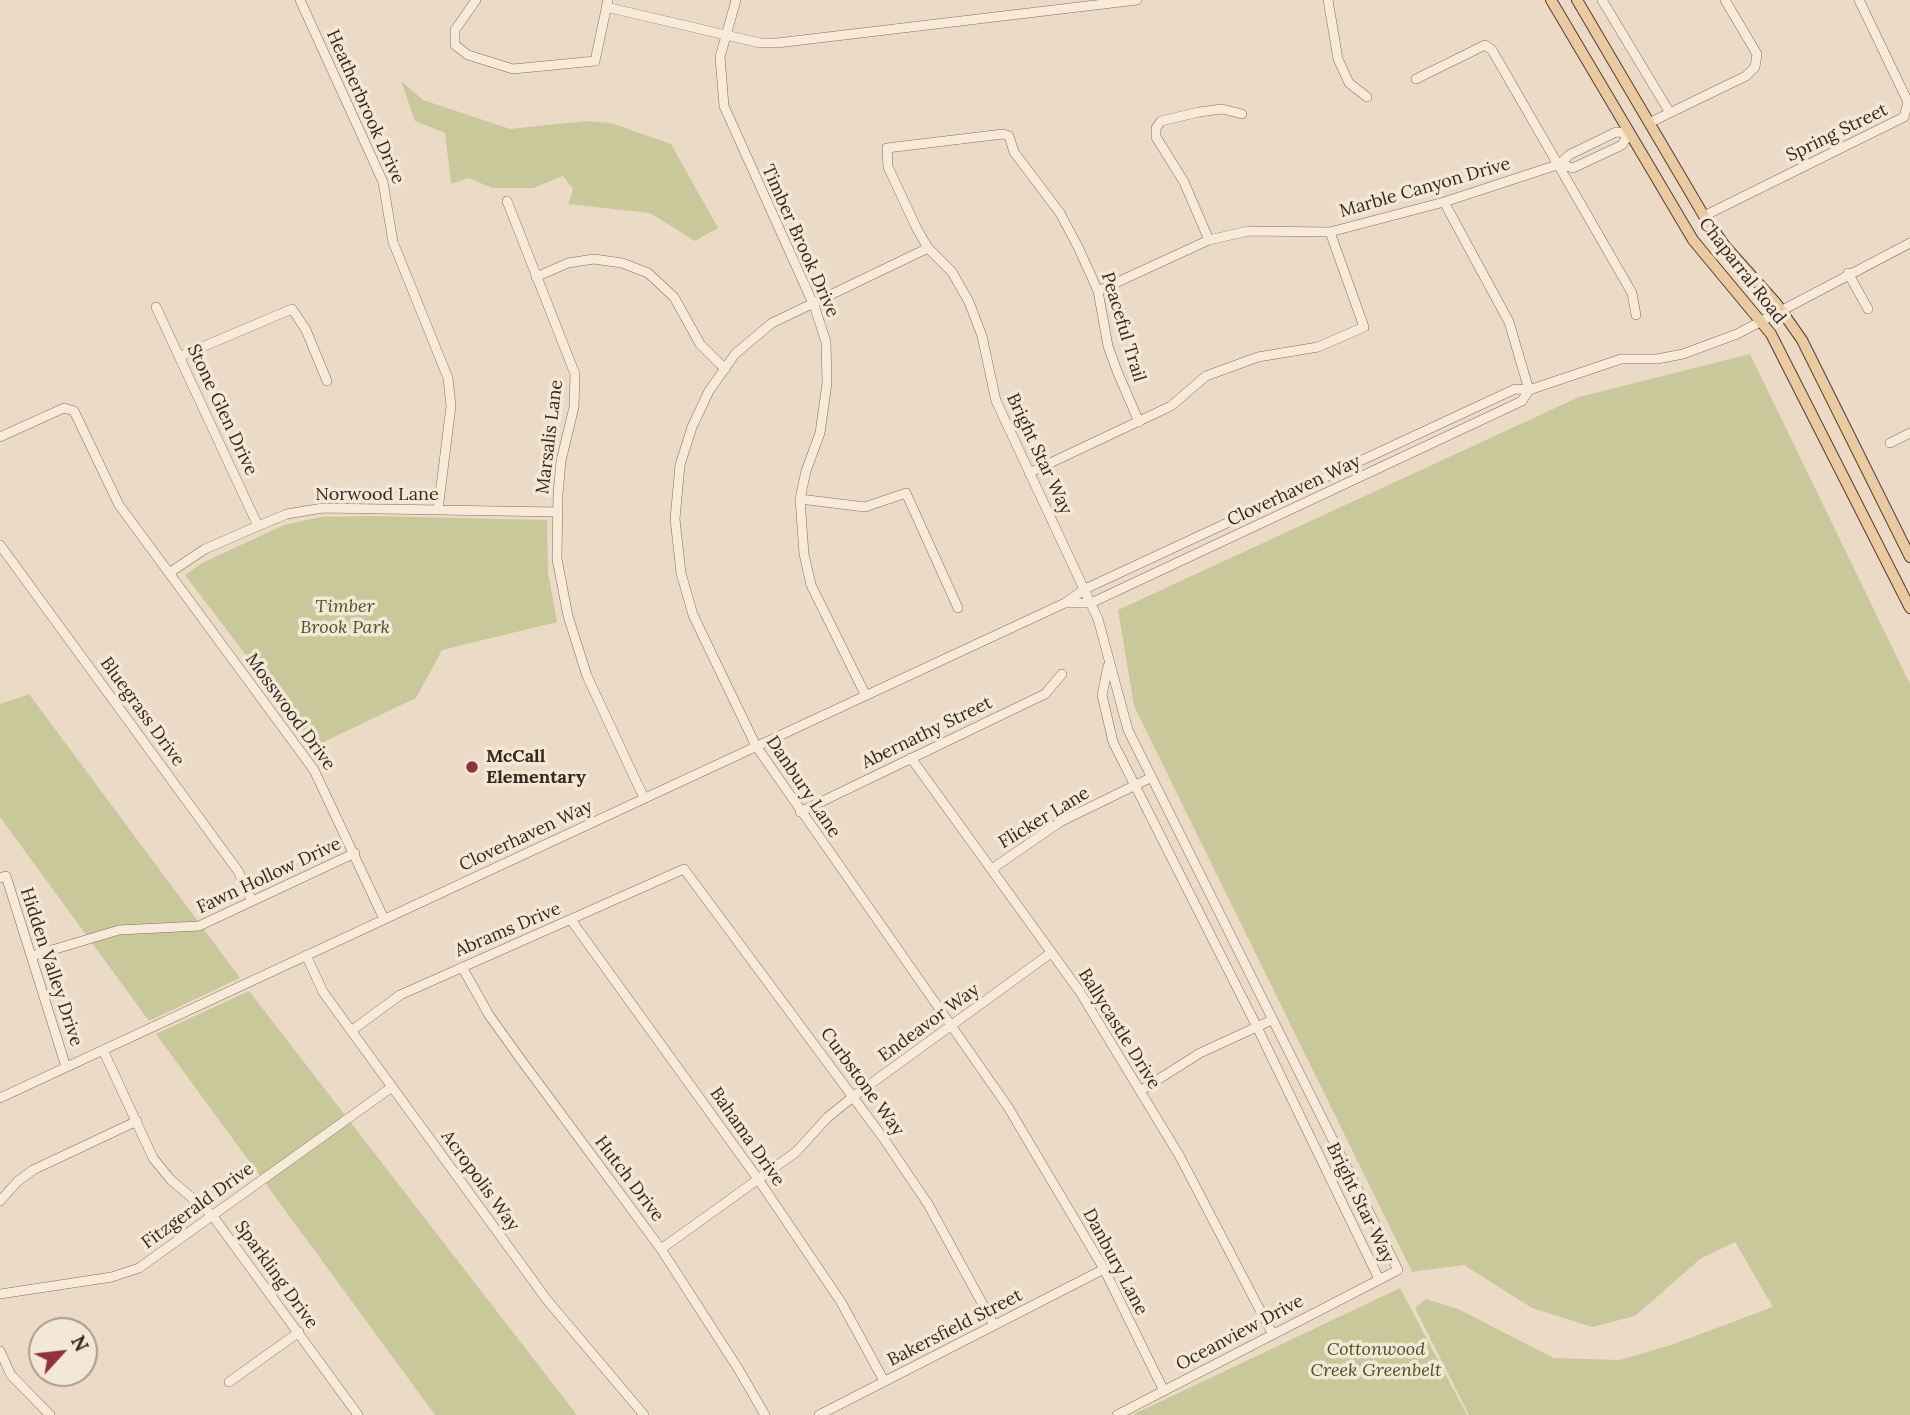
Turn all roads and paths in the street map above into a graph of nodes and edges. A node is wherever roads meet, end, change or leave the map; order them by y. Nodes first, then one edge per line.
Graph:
1 (300, 0) edge
2 (476, 0) edge
3 (736, 0) edge
4 (1137, 0) edge
5 (1328, 0) edge
6 (1551, 0) edge
7 (1577, 0) edge
8 (1602, 0) edge
9 (1725, 0) edge
10 (1858, 0) edge
11 (607, 3) edge
12 (1084, 3) edge
13 (724, 35) junction
14 (1416, 79) dead end
15 (1367, 97) dead end
16 (1670, 113) junction
17 (1242, 114) dead end
18 (1649, 123) junction
19 (1629, 133) junction
20 (887, 148) joint
21 (1560, 164) junction
22 (507, 201) dead end
23 (1444, 202) junction
24 (1704, 216) junction
25 (1330, 232) junction
26 (1209, 240) junction
27 (1910, 243) edge
28 (928, 248) junction
29 (1848, 273) junction
30 (536, 277) junction
31 (1098, 291) junction
32 (814, 304) junction
33 (156, 307) dead end
34 (1781, 309) junction
35 (1868, 309) dead end
36 (1636, 315) dead end
37 (1761, 320) junction
38 (180, 356) junction
39 (725, 369) junction
40 (327, 381) dead end
41 (1529, 390) junction
42 (1139, 422) junction
43 (1910, 433) edge
44 (0, 437) edge
45 (1890, 443) dead end
46 (1029, 473) junction
47 (800, 499) junction
48 (438, 510) junction
49 (557, 512) junction
50 (258, 526) junction
51 (0, 545) edge
52 (1910, 557) edge
53 (169, 573) junction
54 (1085, 589) junction
55 (1065, 603) junction
56 (1091, 603) junction
57 (958, 608) dead end
58 (1910, 608) edge
59 (1108, 665) junction
60 (1062, 674) dead end
61 (865, 694) junction
62 (756, 746) junction
63 (911, 758) junction
64 (1150, 778) junction
65 (1133, 786) junction
66 (644, 799) junction
67 (800, 812) junction
68 (355, 853) junction
69 (684, 869) joint
70 (992, 869) junction
71 (3, 877) edge
72 (252, 901) junction
73 (384, 919) junction
74 (571, 920) junction
75 (1051, 953) junction
76 (32, 956) junction
77 (306, 956) junction
78 (462, 967) junction
79 (1272, 1020) junction
80 (1257, 1027) junction
81 (951, 1028) junction
82 (351, 1031) junction
83 (103, 1050) junction
84 (66, 1067) junction
85 (392, 1087) junction
86 (1140, 1091) junction
87 (854, 1096) junction
88 (0, 1098) edge
89 (138, 1121) junction
90 (758, 1179) junction
91 (0, 1201) edge
92 (212, 1215) junction
93 (662, 1249) junction
94 (1104, 1269) junction
95 (1379, 1279) junction
96 (0, 1294) edge
97 (994, 1325) junction
98 (299, 1332) junction
99 (1272, 1334) junction
100 (0, 1351) edge
101 (884, 1381) junction
102 (229, 1382) dead end
103 (1164, 1391) junction
104 (50, 1415) edge
105 (358, 1415) edge
106 (645, 1415) edge
107 (765, 1415) edge
108 (820, 1415) edge
109 (1117, 1415) edge

1 - 48 street, Heatherbrook Drive
2 - 11 street
3 - 13 street, Timber Brook Drive
4 - 12 street
5 - 15 street
6 - 19 main road, Chaparral Road
7 - 18 main road, Chaparral Road
8 - 16 street
9 - 16 street
10 - 24 street, Spring Street
11 - 13 street
12 - 13 street
13 - 32 street, Timber Brook Drive
14 - 21 street
16 - 18 street
17 - 26 street
18 - 19 main road
18 - 24 main road, Chaparral Road
19 - 21 street, Marble Canyon Drive
19 - 37 main road, Chaparral Road
20 - 28 street, Bright Star Way
20 - 31 street, Peaceful Trail
21 - 23 street, Marble Canyon Drive
21 - 36 street
22 - 30 street, Marsalis Lane
23 - 25 street, Marble Canyon Drive
23 - 41 street
24 - 34 main road, Chaparral Road
25 - 26 street, Marble Canyon Drive
25 - 42 street
26 - 31 street, Marble Canyon Drive
27 - 29 street, Cloverhaven Way
28 - 32 street, Danbury Lane
28 - 46 street, Bright Star Way
29 - 34 street, Cloverhaven Way
29 - 35 street
30 - 39 street
30 - 49 street, Marsalis Lane
31 - 42 street, Peaceful Trail
32 - 39 street, Danbury Lane
32 - 47 street, Timber Brook Drive
33 - 38 street, Stone Glen Drive
34 - 37 street, Cloverhaven Way
34 - 52 main road, Chaparral Road
37 - 41 street, Cloverhaven Way
37 - 58 main road, Chaparral Road
38 - 40 street
38 - 50 street, Stone Glen Drive
39 - 62 street, Danbury Lane
41 - 54 street, Cloverhaven Way
41 - 56 street, Cloverhaven Way
42 - 46 street
43 - 45 street
44 - 53 street, Mosswood Drive
46 - 54 street, Bright Star Way
47 - 57 street
47 - 61 street, Timber Brook Drive
48 - 49 street, Norwood Lane
48 - 50 street, Norwood Lane
49 - 66 street, Marsalis Lane
50 - 53 street, Norwood Lane
51 - 72 street, Bluegrass Drive
53 - 68 street, Mosswood Drive
54 - 55 street, Cloverhaven Way
54 - 56 street, Bright Star Way
55 - 56 street, Cloverhaven Way
55 - 61 street, Cloverhaven Way
56 - 59 street, Bright Star Way
59 - 64 street, Bright Star Way
59 - 65 street, Bright Star Way
60 - 63 street, Abernathy Street
61 - 62 street, Cloverhaven Way
62 - 66 street, Cloverhaven Way
62 - 67 street, Danbury Lane
63 - 67 street, Abernathy Street
63 - 70 street, Ballycastle Drive
64 - 65 street, Flicker Lane
64 - 79 street, Bright Star Way
65 - 70 street, Flicker Lane
65 - 80 street, Bright Star Way
66 - 73 street, Cloverhaven Way
67 - 81 street, Danbury Lane
68 - 72 street, Fawn Hollow Drive
68 - 73 street, Mosswood Drive
69 - 74 street, Abrams Drive
69 - 87 street, Curbstone Way
70 - 75 street, Ballycastle Drive
71 - 76 street, Hidden Valley Drive
72 - 76 street, Fawn Hollow Drive
73 - 77 street, Cloverhaven Way
74 - 78 street, Abrams Drive
74 - 90 street, Bahama Drive
75 - 81 street, Endeavor Way
75 - 86 street, Ballycastle Drive
76 - 84 street, Hidden Valley Drive
77 - 82 street, Acropolis Way
77 - 83 street, Cloverhaven Way
78 - 82 street, Abrams Drive
78 - 93 street, Hutch Drive
79 - 80 street
79 - 95 street, Bright Star Way
80 - 86 street
80 - 95 street, Bright Star Way
81 - 87 street, Endeavor Way
81 - 94 street, Danbury Lane
82 - 85 street, Acropolis Way
83 - 84 street, Cloverhaven Way
83 - 89 street, Sparkling Drive
84 - 88 street, Cloverhaven Way
85 - 92 street, Fitzgerald Drive
85 - 106 street, Acropolis Way
86 - 99 street, Ballycastle Drive
87 - 90 street, Endeavor Way
87 - 97 street, Curbstone Way
89 - 91 street
89 - 92 street, Sparkling Drive
90 - 93 street, Endeavor Way
90 - 101 street, Bahama Drive
92 - 96 street, Fitzgerald Drive
92 - 98 street, Sparkling Drive
93 - 107 street, Hutch Drive
94 - 97 street, Bakersfield Street
94 - 103 street, Danbury Lane
95 - 99 street, Oceanview Drive
97 - 101 street, Bakersfield Street
98 - 102 street
98 - 105 street, Sparkling Drive
99 - 103 street, Oceanview Drive
100 - 104 street
101 - 108 street, Bakersfield Street
103 - 109 street, Oceanview Drive

